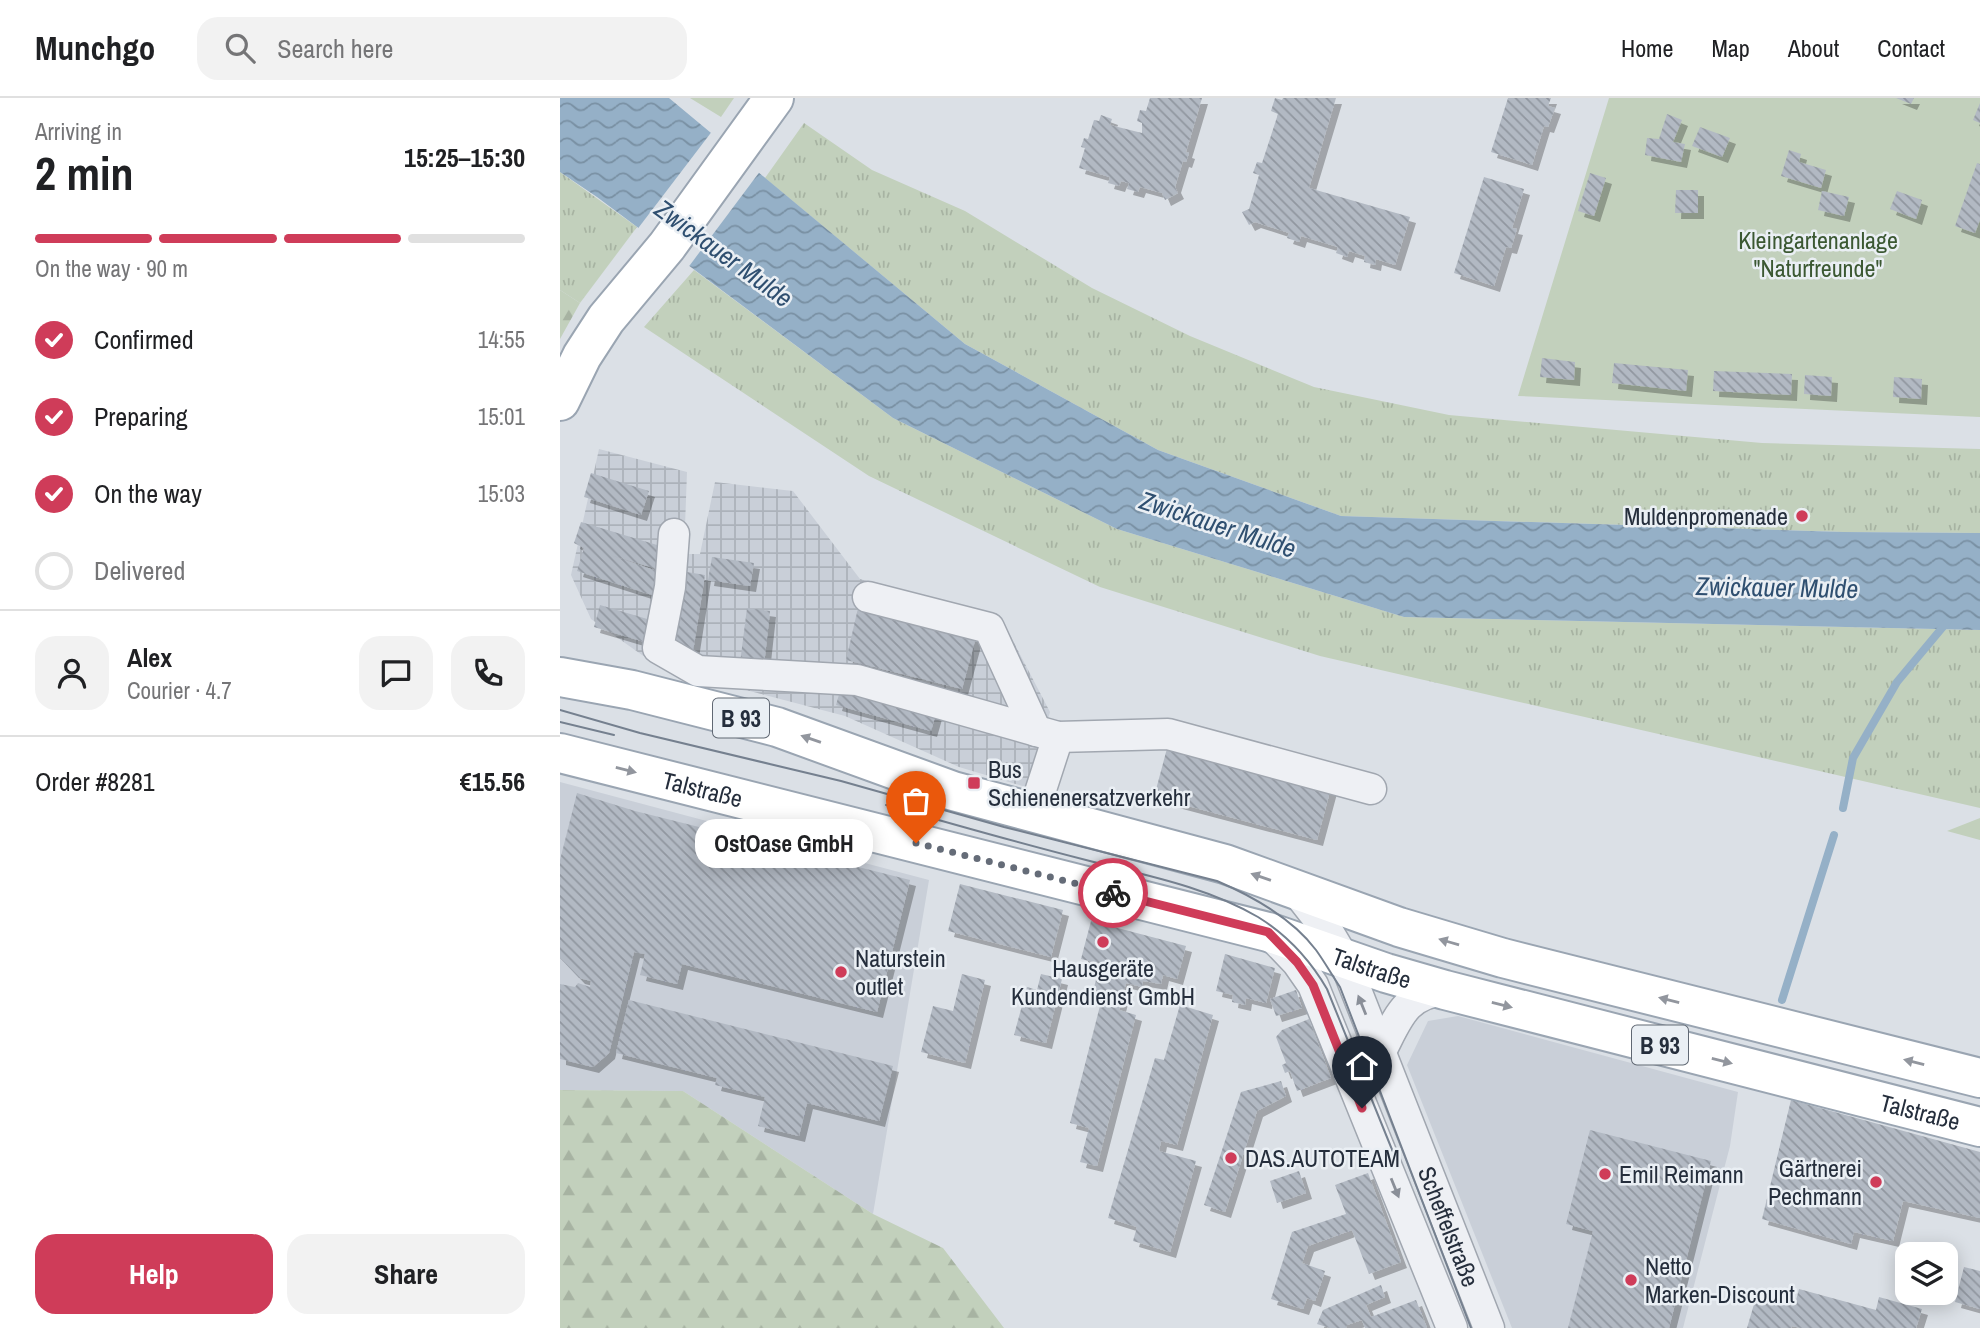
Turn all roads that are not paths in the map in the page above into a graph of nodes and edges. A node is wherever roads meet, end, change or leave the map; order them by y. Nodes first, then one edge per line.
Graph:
1 (774, 98) edge
2 (560, 401) edge
3 (674, 534) dead end
4 (868, 597) dead end
5 (560, 677) edge
6 (1047, 734) junction
7 (560, 753) edge
8 (1371, 789) dead end
9 (1033, 814) junction
10 (1268, 932) junction
11 (1333, 936) junction
12 (1313, 985) junction
13 (1445, 990) junction
14 (1380, 1053) junction
15 (1980, 1078) edge
16 (1980, 1127) edge
17 (1452, 1328) edge
18 (1489, 1328) edge

1 - 2 main road
3 - 6 street
4 - 6 street
9 -> 5 main road, Talstraße / B 93
6 - 8 street
6 - 9 street
7 -> 10 main road, Talstraße / B 93
11 -> 9 main road, Talstraße / B 93
10 - 11 main road, Talstraße / B 93
10 - 12 street, Scheffelstraße
11 - 12 street, Scheffelstraße
11 - 13 main road, Talstraße / B 93
14 -> 11 street, Scheffelstraße
15 -> 11 main road, Talstraße / B 93
12 -> 17 street, Scheffelstraße
13 - 14 street
13 -> 16 main road, Talstraße / B 93
14 - 18 street, Scheffelstraße

